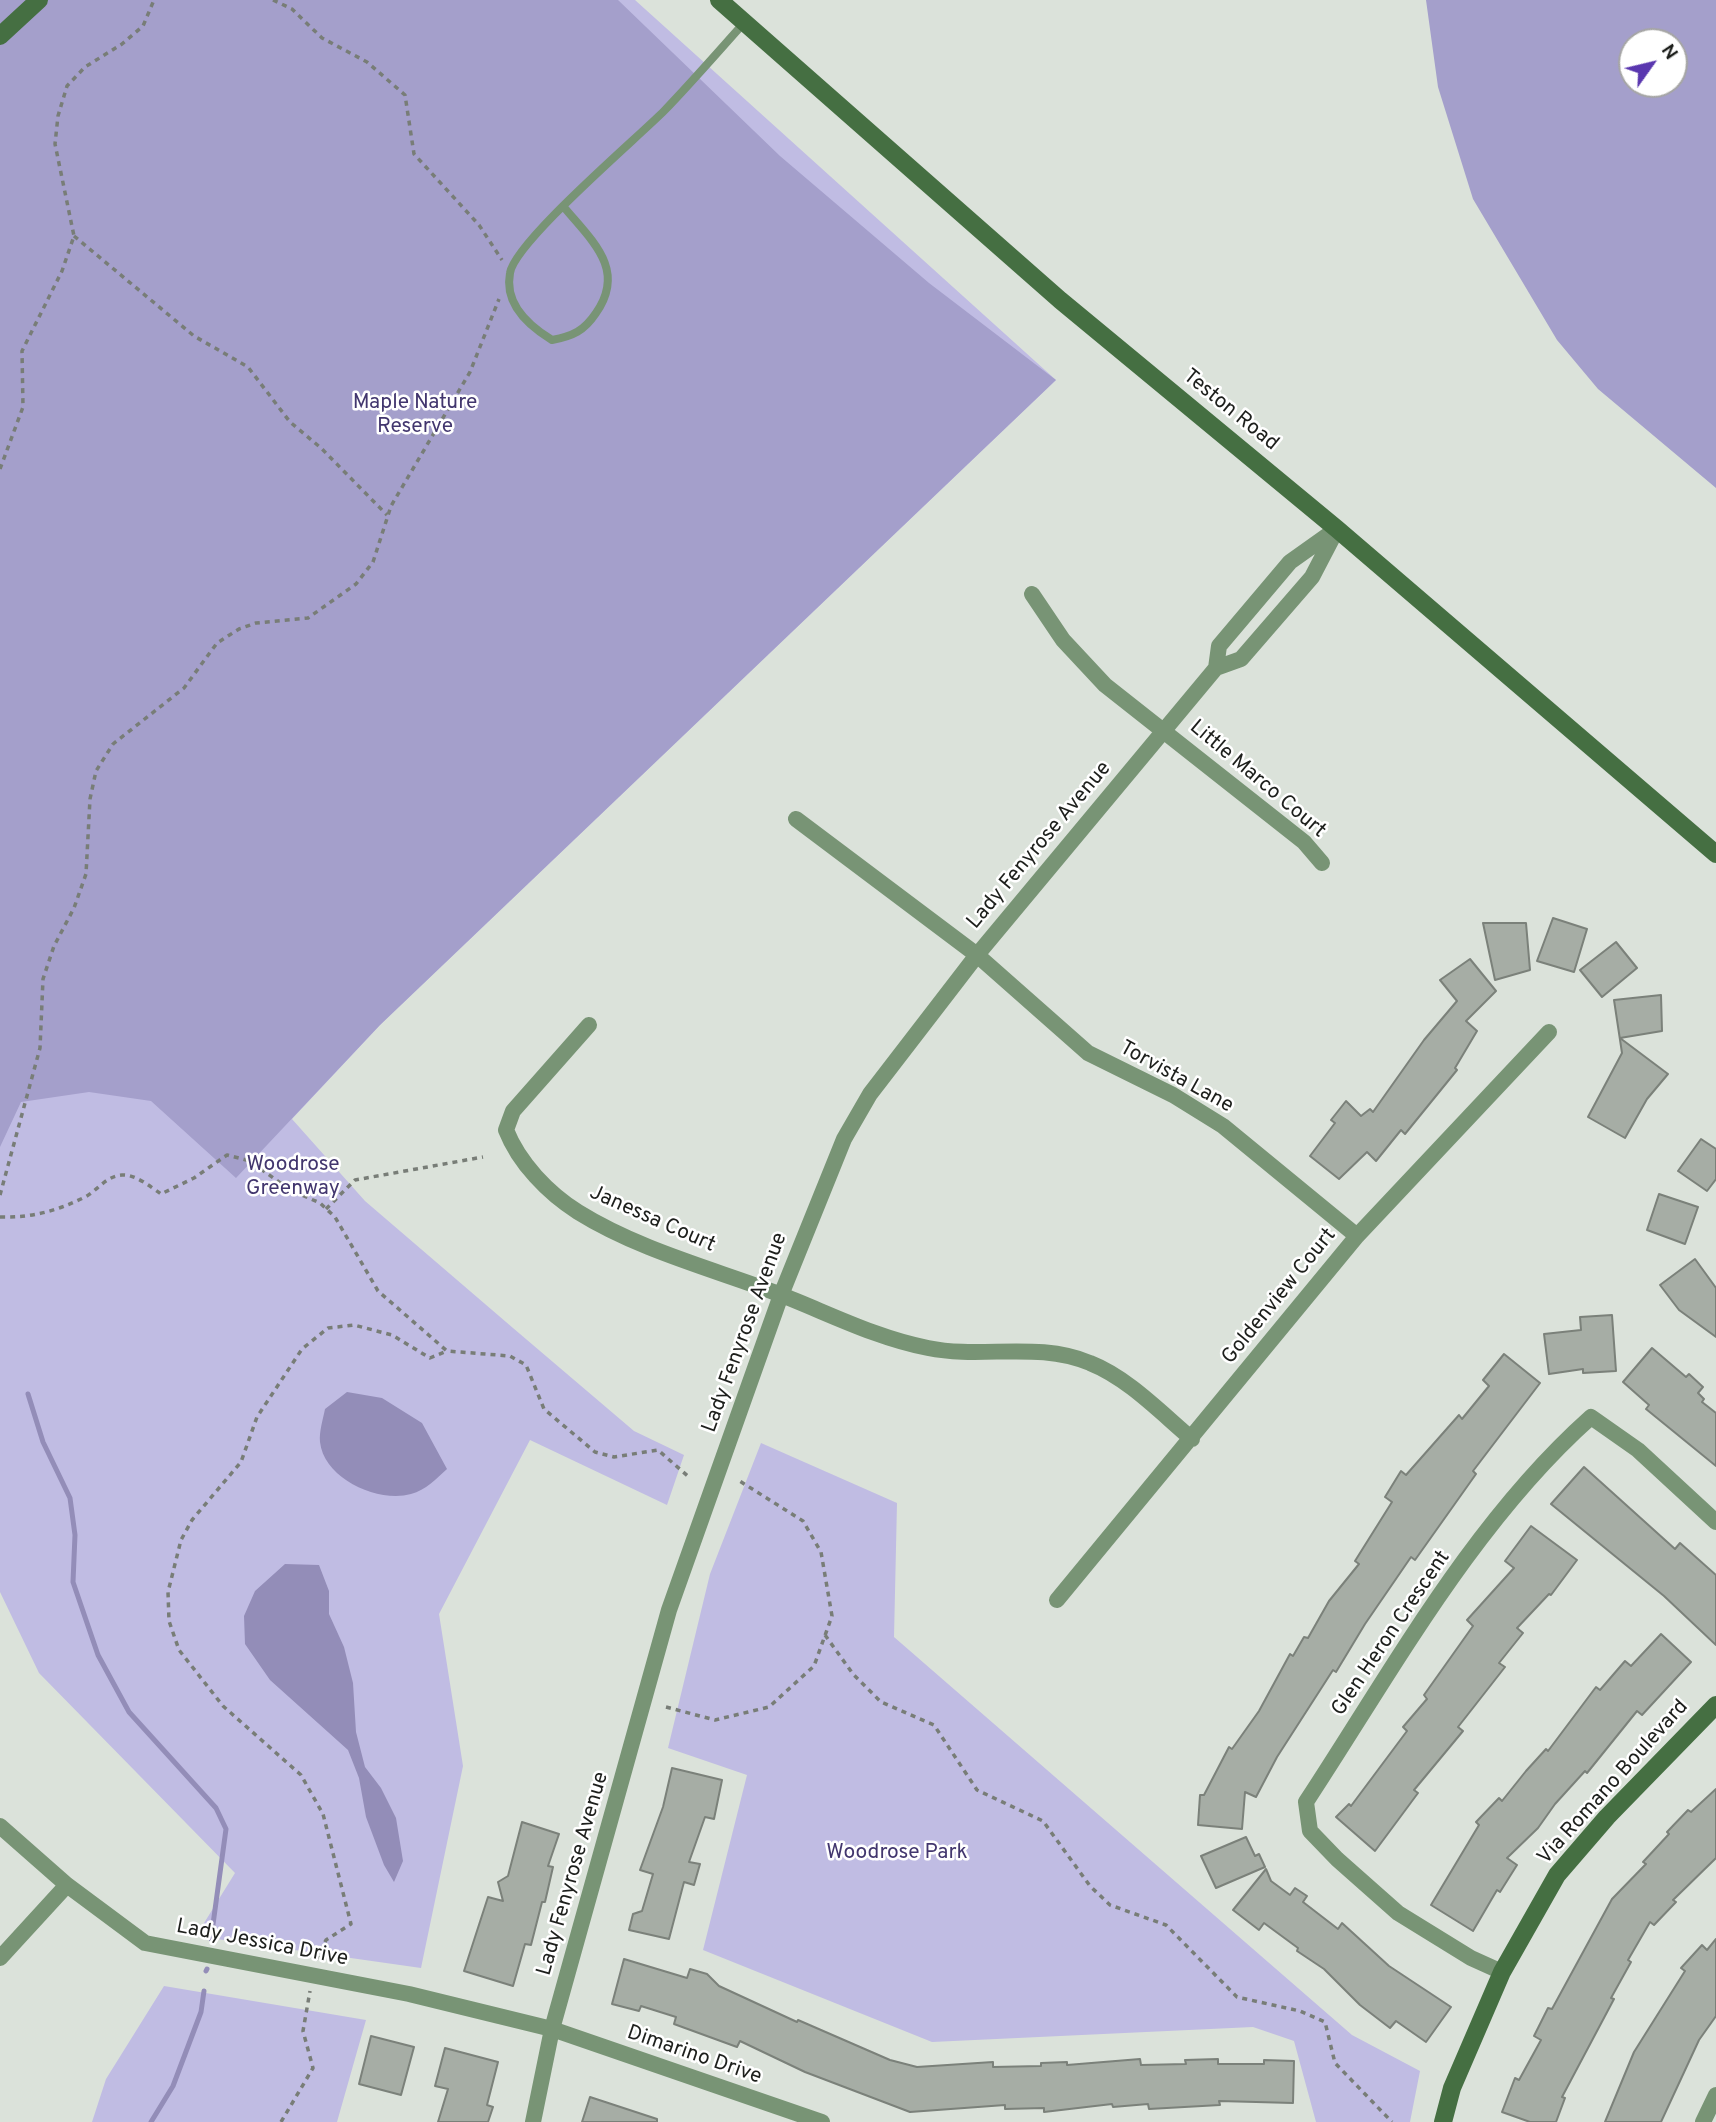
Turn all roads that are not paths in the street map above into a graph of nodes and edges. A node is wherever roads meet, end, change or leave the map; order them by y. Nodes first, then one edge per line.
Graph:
1 (39, 0) edge
2 (719, 0) edge
3 (743, 24) junction
4 (0, 36) edge
5 (563, 206) junction
6 (1337, 529) junction
7 (1032, 594) dead end
8 (1216, 667) junction
9 (1165, 730) junction
10 (796, 819) dead end
11 (1716, 854) edge
12 (1322, 863) dead end
13 (977, 955) junction
14 (589, 1025) dead end
15 (1549, 1032) dead end
16 (1357, 1236) junction
17 (781, 1295) junction
18 (1192, 1439) junction
19 (1716, 1522) edge
20 (1057, 1600) dead end
21 (1716, 1705) edge
22 (0, 1826) edge
23 (66, 1885) junction
24 (0, 1958) edge
25 (1502, 1972) junction
26 (552, 2029) junction
27 (1716, 2095) edge
28 (798, 2118) edge
29 (533, 2122) edge
30 (822, 2122) edge
31 (1443, 2122) edge
32 (1703, 2122) edge

1 - 4 main road
2 - 3 main road, Teston Road
3 - 5 lane
3 - 6 main road, Teston Road
5 - 5 lane
6 - 8 street, Lady Fenyrose Avenue
6 - 8 street, Lady Fenyrose Avenue
6 - 11 main road, Teston Road
7 - 9 street, Little Marco Court
8 - 9 street, Lady Fenyrose Avenue
9 - 12 street, Little Marco Court
9 - 13 street, Lady Fenyrose Avenue
10 - 13 street, Torvista Lane
13 - 16 street, Torvista Lane
13 - 17 street, Lady Fenyrose Avenue
14 - 17 street, Janessa Court
15 - 16 street, Goldenview Court
16 - 18 street, Goldenview Court
17 - 18 street, Janessa Court
17 - 26 street, Lady Fenyrose Avenue
18 - 20 street, Goldenview Court
19 - 25 street, Glen Heron Crescent
21 - 25 main road, Via Romano Boulevard
22 - 23 street, Lady Jessica Drive
23 - 24 street
23 - 26 street, Lady Jessica Drive
25 - 31 main road, Via Romano Boulevard
26 - 28 street, Dimarino Drive
26 - 29 street, Lady Fenyrose Avenue
27 - 32 street
28 - 30 street, Dimarino Drive

